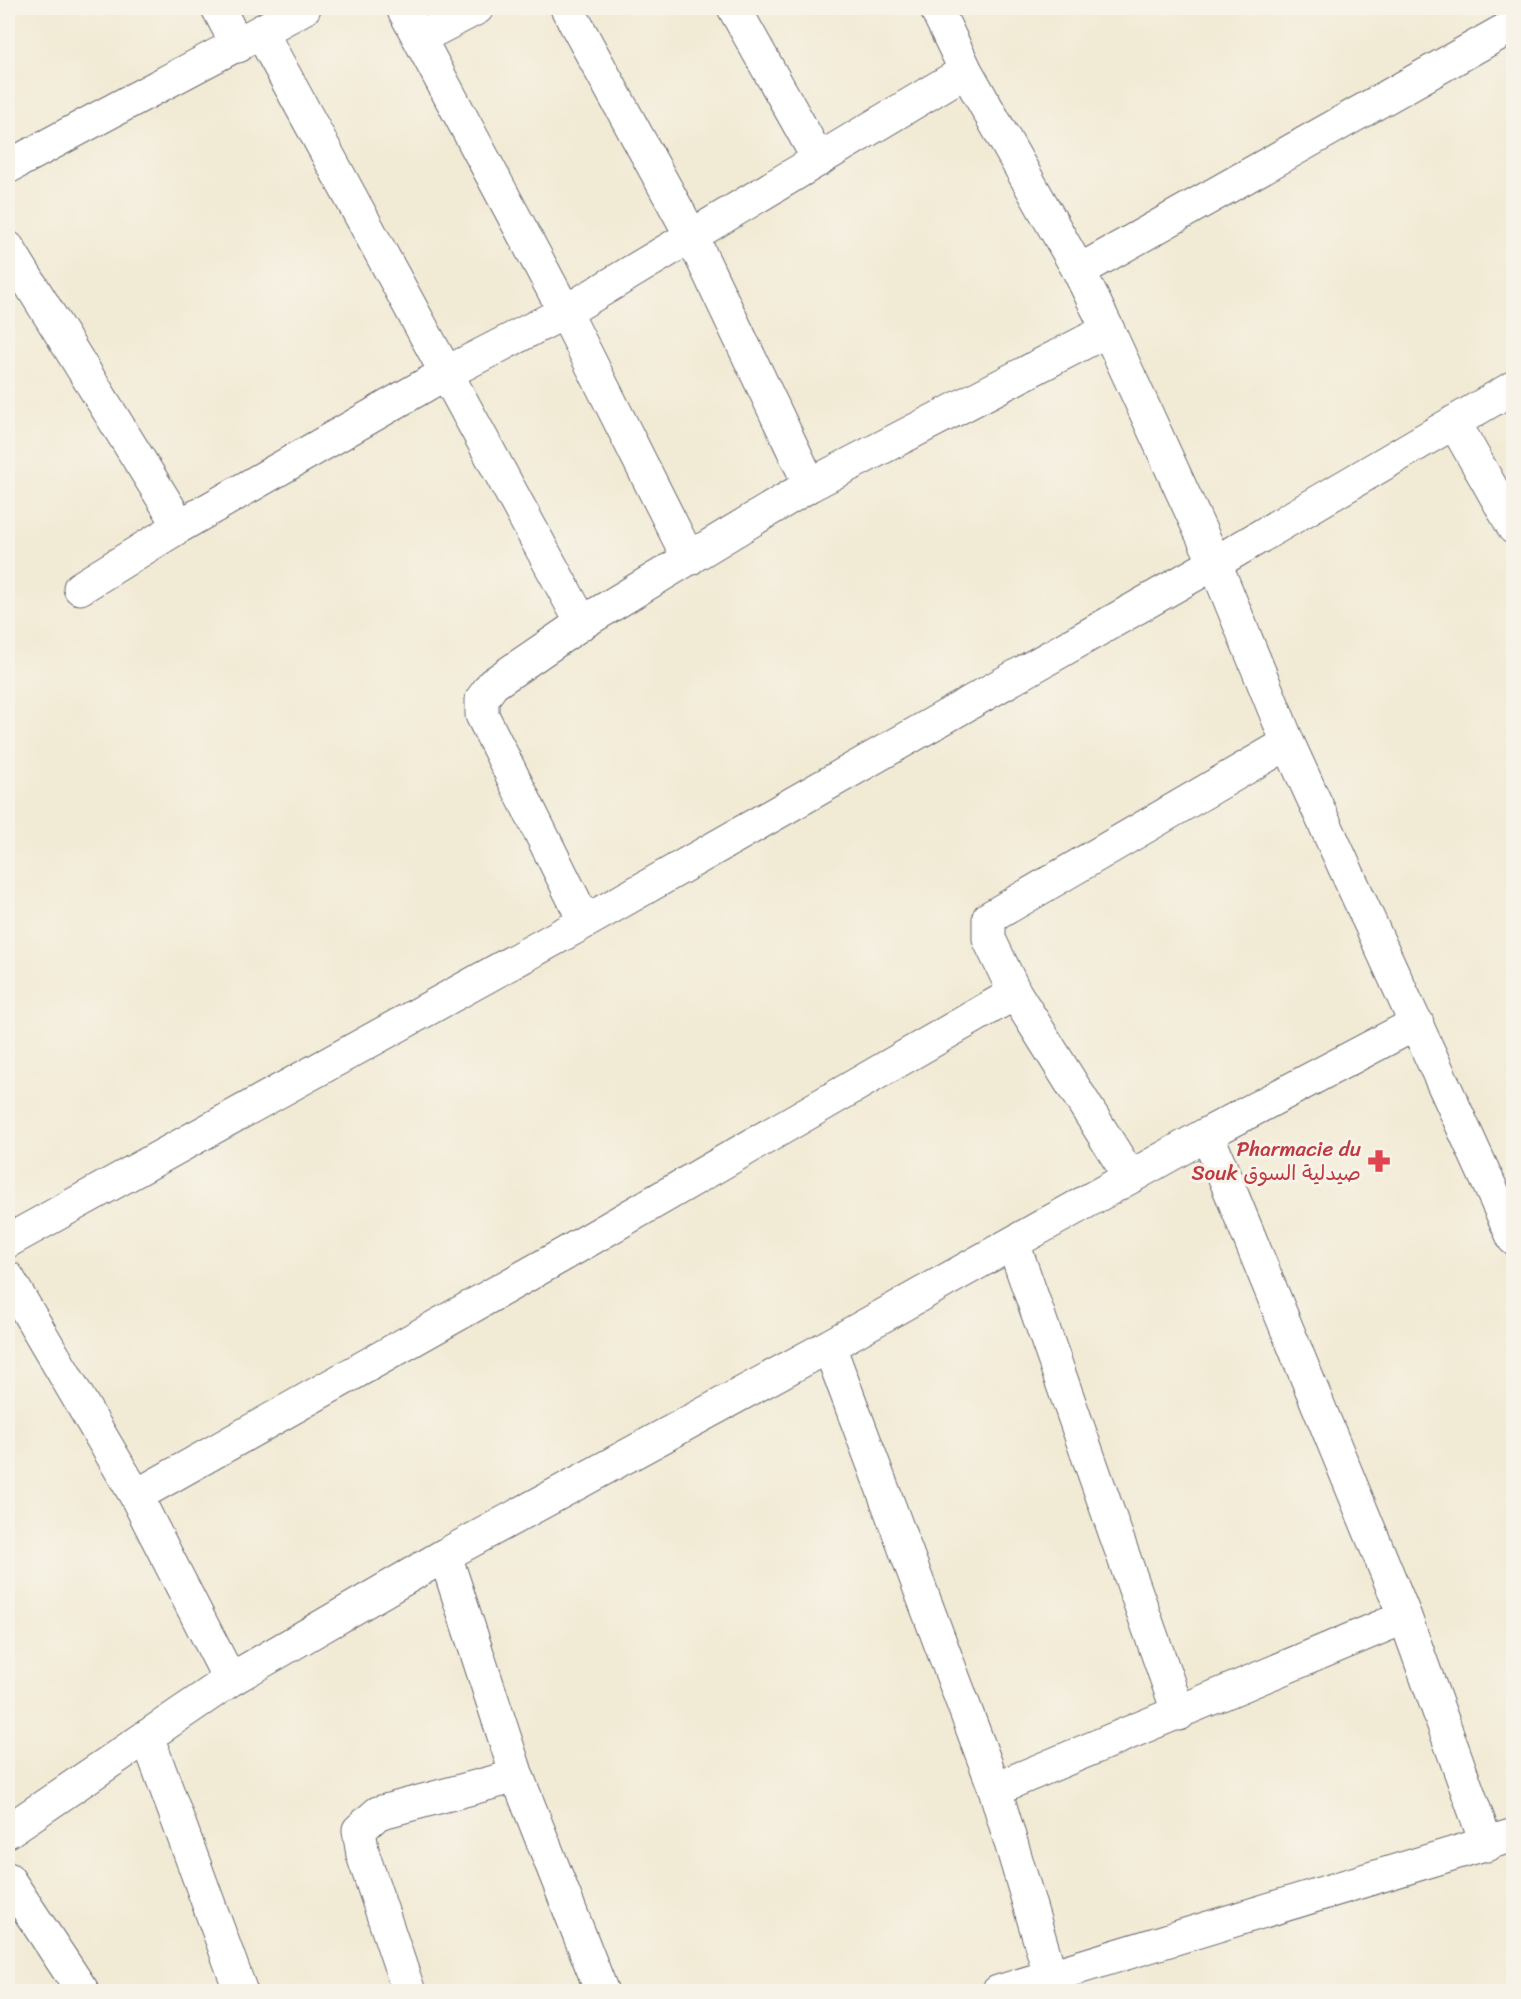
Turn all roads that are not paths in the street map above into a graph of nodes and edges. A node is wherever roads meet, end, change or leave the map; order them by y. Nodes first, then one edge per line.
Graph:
1 (218, 8) edge
2 (304, 8) edge
3 (403, 8) edge
4 (477, 8) edge
5 (567, 8) edge
6 (734, 8) edge
7 (936, 8) edge
8 (1514, 25) edge
9 (419, 38) junction
10 (249, 39) junction
11 (966, 71) junction
12 (819, 160) junction
13 (8, 167) edge
14 (691, 236) junction
15 (8, 248) edge
16 (1079, 271) junction
17 (565, 312) junction
18 (1108, 330) junction
19 (448, 372) junction
20 (1514, 387) edge
21 (1454, 422) junction
22 (810, 485) junction
23 (180, 526) junction
24 (1514, 528) edge
25 (689, 559) junction
26 (1215, 563) junction
27 (80, 588) dead end
28 (582, 623) junction
29 (1288, 743) junction
30 (585, 922) junction
31 (1015, 993) junction
32 (1417, 1023) junction
33 (1207, 1134) junction
34 (1130, 1177) junction
35 (1514, 1239) edge
36 (8, 1241) edge
37 (1013, 1244) junction
38 (8, 1278) edge
39 (829, 1346) junction
40 (136, 1496) junction
41 (445, 1555) junction
42 (1405, 1617) junction
43 (230, 1680) junction
44 (1179, 1714) junction
45 (147, 1736) junction
46 (517, 1776) junction
47 (995, 1789) junction
48 (8, 1831) edge
49 (1500, 1840) edge
50 (8, 1879) edge
51 (1050, 1974) junction
52 (83, 1992) edge
53 (241, 1992) edge
54 (409, 1992) edge
55 (602, 1992) edge
56 (998, 1992) edge

1 - 10 street
2 - 10 street
3 - 9 street
4 - 9 street
5 - 14 street
6 - 12 street
7 - 11 street
8 - 16 street
9 - 17 street
10 - 13 street
10 - 19 street
11 - 12 street
11 - 16 street
12 - 14 street
14 - 17 street
14 - 22 street
15 - 23 street
16 - 18 street
17 - 19 street
17 - 25 street
18 - 22 street
18 - 26 street
19 - 23 street
19 - 28 street
20 - 21 street
21 - 24 street
21 - 26 street
22 - 25 street
23 - 27 street
25 - 28 street
26 - 29 street
26 - 30 street
28 - 30 street
29 - 31 street
29 - 32 street
30 - 36 street
31 - 34 street
31 - 40 street
32 - 33 street
32 - 35 street
33 - 34 street
33 - 42 street
34 - 37 street
37 - 39 street
37 - 44 street
38 - 40 street
39 - 41 street
39 - 47 street
40 - 43 street
41 - 43 street
41 - 46 street
42 - 44 street
42 - 49 street
43 - 45 street
44 - 47 street
45 - 48 street
45 - 53 street
46 - 54 street
46 - 55 street
47 - 51 street
49 - 51 street
50 - 52 street
51 - 56 street

